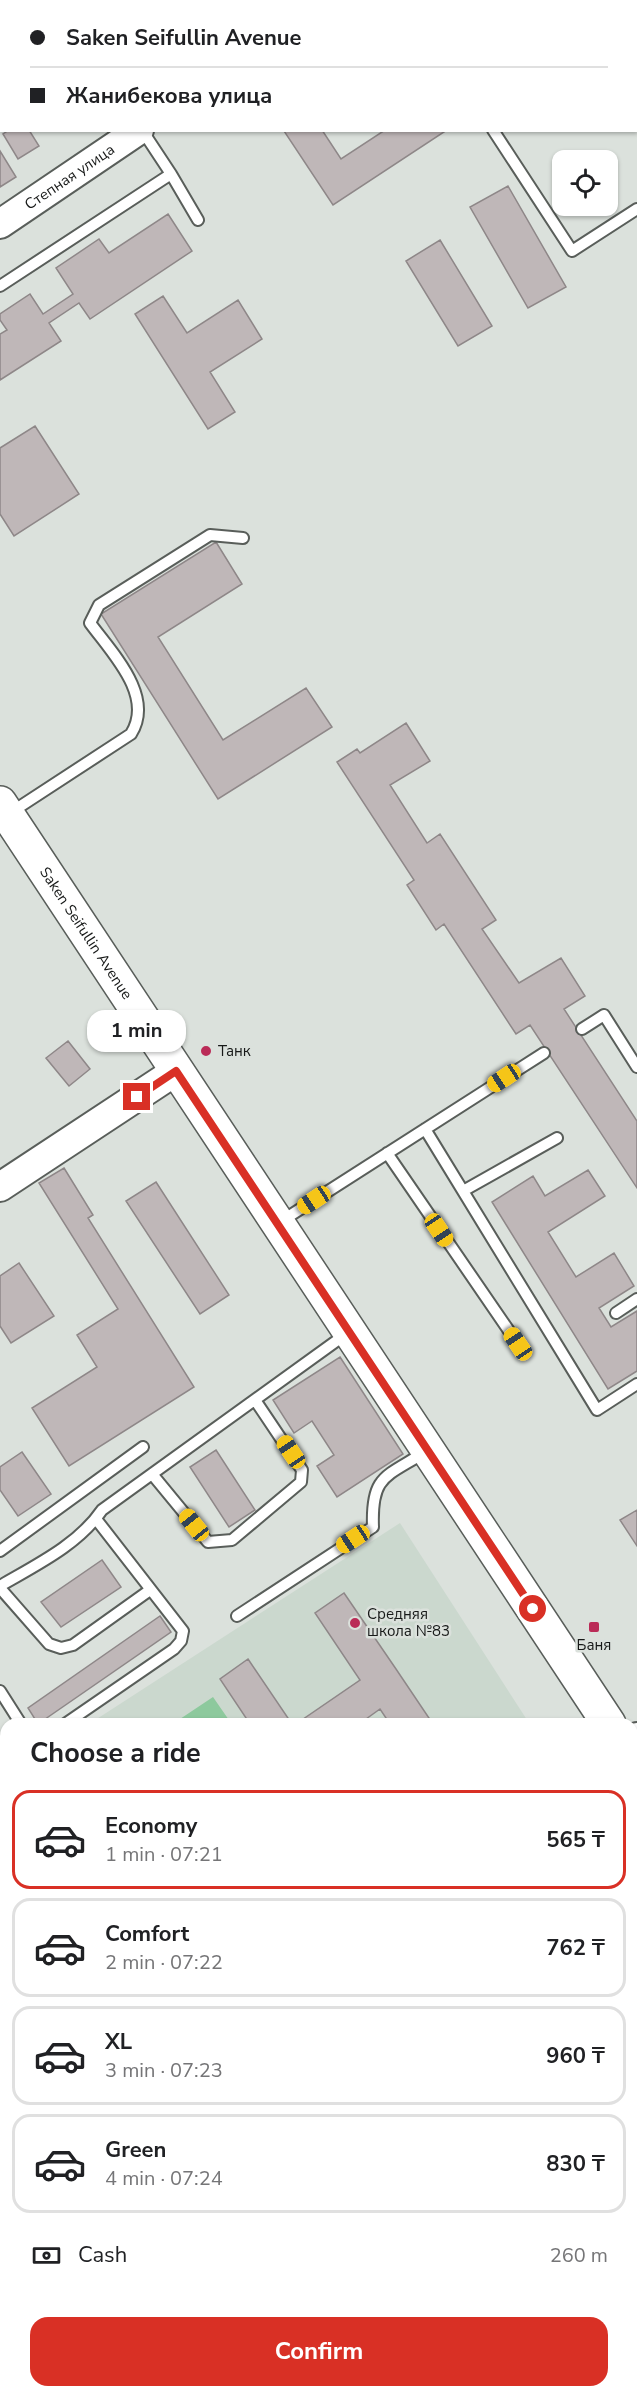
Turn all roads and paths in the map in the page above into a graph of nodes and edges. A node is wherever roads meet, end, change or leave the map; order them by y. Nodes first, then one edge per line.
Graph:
1 (138, 132) edge
2 (142, 132) edge
3 (494, 132) edge
4 (171, 174) junction
5 (637, 209) edge
6 (198, 220) dead end
7 (0, 224) edge
8 (0, 286) edge
9 (243, 538) dead end
10 (4, 808) edge
11 (582, 1029) dead end
12 (544, 1053) dead end
13 (637, 1067) edge
14 (176, 1071) junction
15 (424, 1129) junction
16 (557, 1138) dead end
17 (387, 1153) junction
18 (0, 1187) edge
19 (463, 1191) junction
20 (277, 1224) junction
21 (637, 1299) edge
22 (616, 1313) dead end
23 (349, 1332) junction
24 (518, 1344) dead end
25 (637, 1384) edge
26 (255, 1400) junction
27 (143, 1447) dead end
28 (428, 1450) junction
29 (152, 1474) junction
30 (96, 1519) junction
31 (0, 1551) edge
32 (0, 1587) edge
33 (150, 1590) junction
34 (237, 1616) dead end
35 (0, 1691) edge
36 (17, 1718) edge
37 (75, 1718) edge
38 (605, 1718) edge

1 - 7 street, Степная улица
2 - 4 lane
3 - 5 lane
4 - 6 lane
4 - 8 lane
9 - 10 lane
10 - 14 main road, Saken Seifullin Avenue
11 - 13 lane
12 - 15 lane
14 - 18 street
14 - 20 main road, Saken Seifullin Avenue
15 - 17 lane
15 - 19 lane
16 - 19 lane
17 - 20 lane
17 - 24 lane
19 - 25 lane
20 - 23 main road, Saken Seifullin Avenue
21 - 22 lane
23 - 26 lane
23 - 28 main road, Saken Seifullin Avenue
26 - 29 lane
26 - 29 lane
27 - 31 lane
28 - 34 lane
28 - 38 main road, Saken Seifullin Avenue
29 - 30 lane
30 - 32 lane
30 - 33 lane
32 - 33 lane
33 - 37 lane
35 - 36 lane

